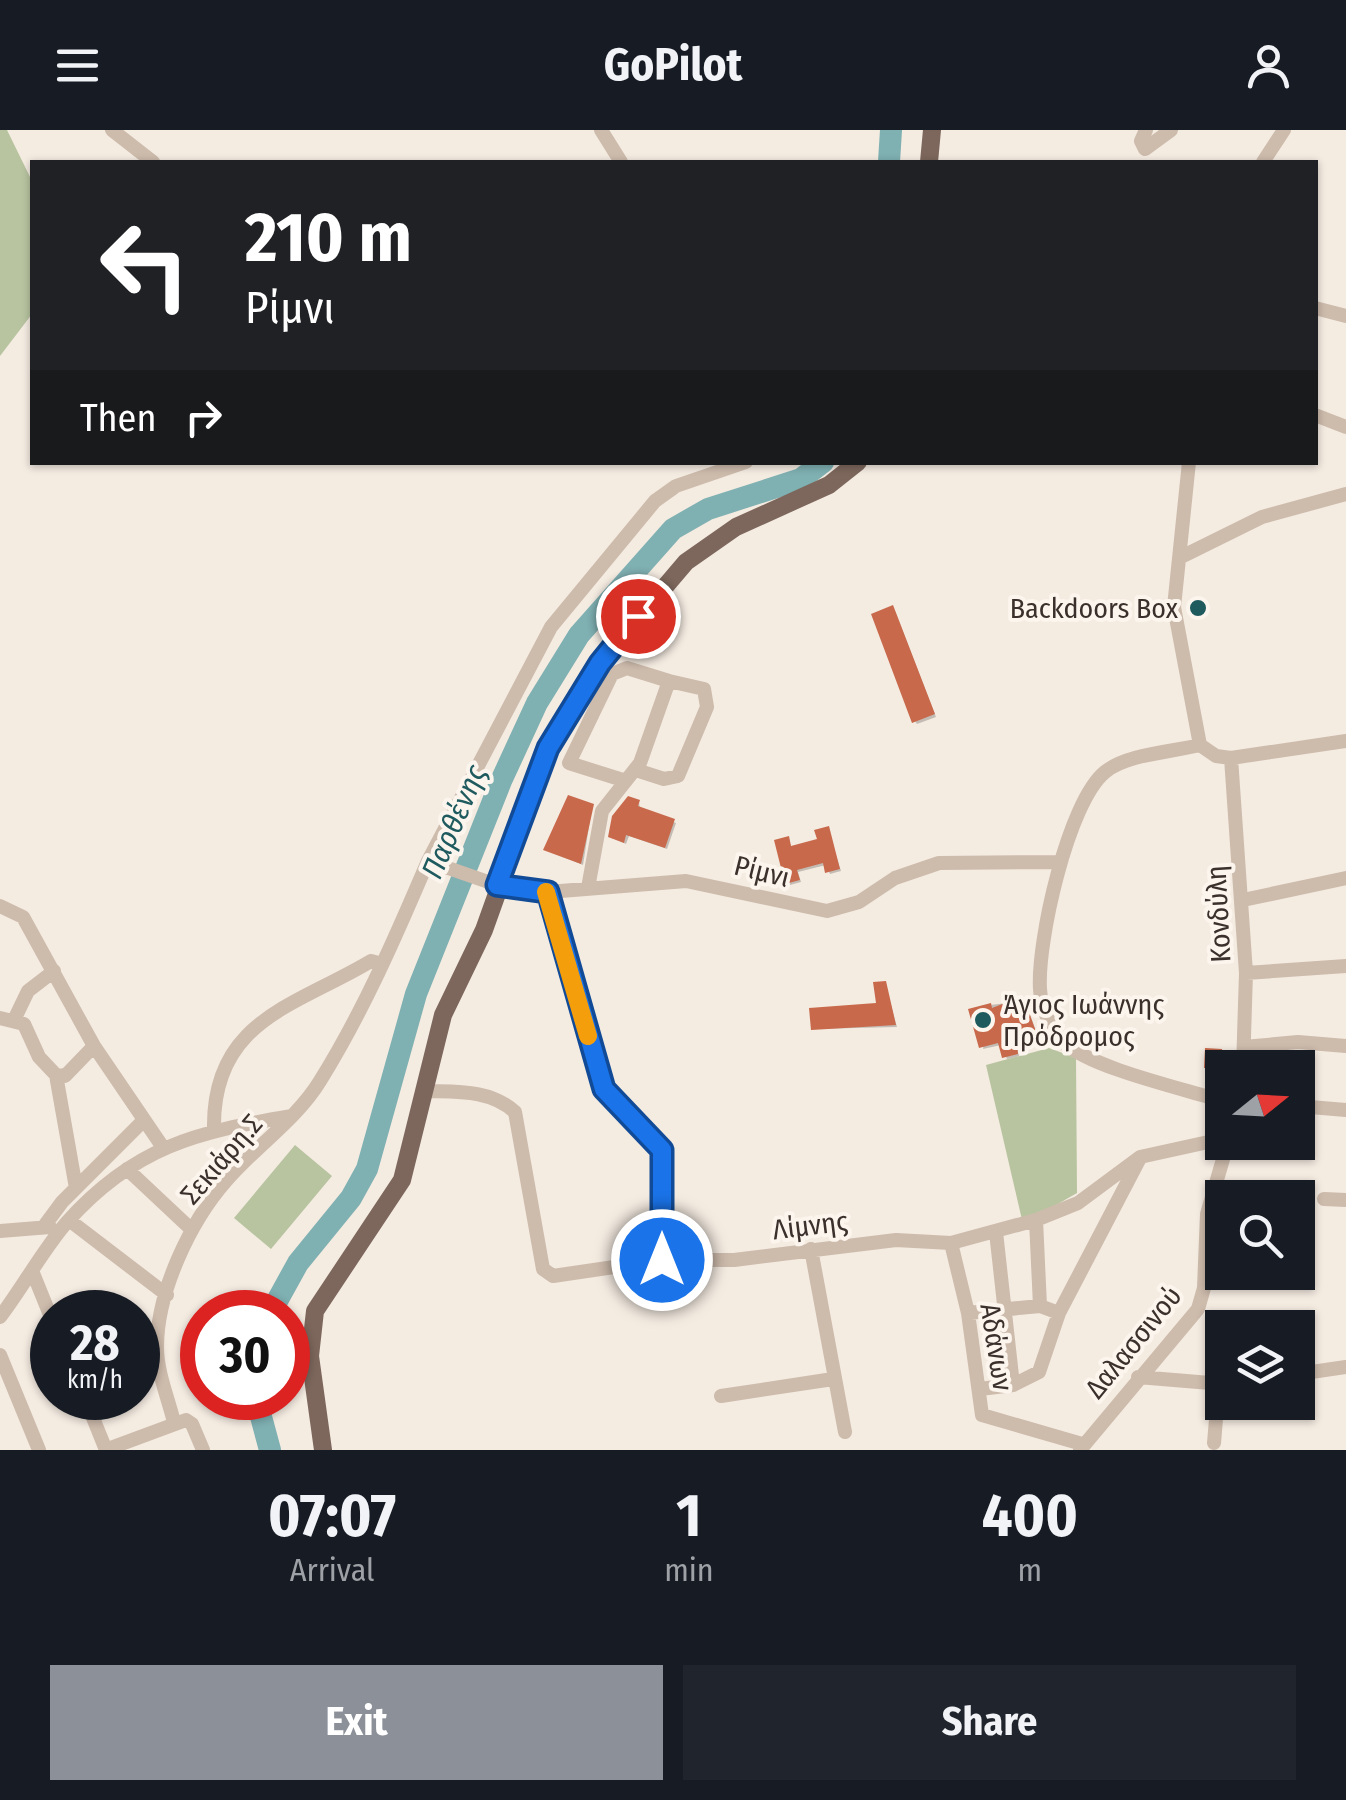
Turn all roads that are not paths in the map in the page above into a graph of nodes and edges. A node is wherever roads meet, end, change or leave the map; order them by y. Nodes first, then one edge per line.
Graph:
1 (112, 130) edge
2 (601, 130) edge
3 (932, 130) edge
4 (1146, 130) edge
5 (1172, 130) edge
6 (1284, 130) edge
7 (150, 160) edge
8 (620, 160) edge
9 (929, 160) edge
10 (1263, 160) edge
11 (1318, 309) edge
12 (1346, 316) edge
13 (1318, 416) edge
14 (1346, 428) edge
15 (737, 465) edge
16 (854, 465) edge
17 (1189, 465) edge
18 (1346, 494) edge
19 (1179, 558) junction
20 (669, 682) junction
21 (1346, 742) edge
22 (1200, 745) junction
23 (1231, 758) junction
24 (631, 776) junction
25 (428, 862) junction
26 (1060, 862) junction
27 (1346, 878) edge
28 (488, 882) junction
29 (588, 888) junction
30 (548, 892) junction
31 (1243, 900) junction
32 (0, 906) edge
33 (382, 964) junction
34 (1346, 966) edge
35 (54, 971) junction
36 (1246, 973) junction
37 (7, 1019) edge
38 (94, 1046) junction
39 (1244, 1046) junction
40 (1346, 1046) edge
41 (1244, 1050) edge
42 (56, 1075) junction
43 (425, 1091) junction
44 (1205, 1096) edge
45 (1315, 1107) edge
46 (1346, 1110) edge
47 (292, 1116) junction
48 (143, 1121) junction
49 (214, 1129) junction
50 (1205, 1145) edge
51 (162, 1146) junction
52 (1140, 1158) junction
53 (1220, 1160) edge
54 (127, 1168) junction
55 (76, 1188) junction
56 (1324, 1199) dead end
57 (1346, 1200) edge
58 (1036, 1220) junction
59 (58, 1225) junction
60 (192, 1230) junction
61 (0, 1232) edge
62 (996, 1232) junction
63 (950, 1243) junction
64 (811, 1248) junction
65 (662, 1260) junction
66 (33, 1273) junction
67 (40, 1290) edge
68 (168, 1295) junction
69 (1040, 1306) junction
70 (1008, 1310) junction
71 (968, 1313) junction
72 (1059, 1313) junction
73 (0, 1317) edge
74 (0, 1355) edge
75 (1346, 1367) edge
76 (1315, 1372) edge
77 (1138, 1377) junction
78 (833, 1378) junction
79 (1205, 1383) edge
80 (1013, 1385) junction
81 (980, 1388) junction
82 (721, 1396) dead end
83 (94, 1420) edge
84 (1216, 1420) edge
85 (174, 1422) junction
86 (844, 1432) dead end
87 (1214, 1443) dead end
88 (1082, 1447) edge
89 (39, 1450) edge
90 (106, 1450) edge
91 (202, 1450) edge
92 (323, 1450) edge

1 - 7 street
2 - 8 street
3 - 9 main road
4 - 5 street
6 - 10 street
11 - 12 street
13 - 14 street
15 - 25 street, Σεκιάρη.Σ
16 - 28 main road
17 - 19 street
18 - 19 street
19 - 22 street
20 - 24 street
20 - 24 street
20 - 24 street
21 - 23 street
22 - 23 street
22 - 26 street
23 - 31 street, Κονδύλη
24 - 29 street
25 - 28 street, Ρίμνι
25 - 33 street, Σεκιάρη.Σ
26 - 29 street, Ρίμνι
26 - 44 street
27 - 31 street
28 - 30 street, Ρίμνι
28 - 43 main road
29 - 30 street, Ρίμνι
30 - 65 street
31 - 36 street, Κονδύλη
32 - 35 street
33 - 47 street, Σεκιάρη.Σ
33 - 49 street
34 - 36 street
35 - 37 street
35 - 38 street
36 - 39 street, Κονδύλη
37 - 42 street
38 - 42 street
38 - 48 street
39 - 40 street
39 - 41 street, Κονδύλη
42 - 55 street
43 - 65 street, Λίμνης
43 - 92 main road
45 - 46 street
47 - 49 street
47 - 60 street, Σεκιάρη.Σ
48 - 51 street
48 - 55 street
49 - 51 street
50 - 52 street, Λίμνης
51 - 54 street
52 - 58 street, Λίμνης
52 - 72 street
53 - 77 street, Δαλασσινού
54 - 59 street
54 - 60 street
55 - 59 street
56 - 57 street
58 - 62 street, Λίμνης
58 - 69 street
59 - 61 street
59 - 66 street
59 - 68 street
60 - 68 street, Σεκιάρη.Σ
62 - 63 street, Λίμνης
62 - 70 street
63 - 64 street, Λίμνης
63 - 71 street, Αδάνων
64 - 65 street, Λίμνης
64 - 78 street
66 - 67 street
66 - 73 street
68 - 85 street, Σεκιάρη.Σ
69 - 70 street
69 - 72 street
70 - 71 street
70 - 80 street
71 - 81 street, Αδάνων
72 - 80 street
74 - 89 street
75 - 76 street
77 - 79 street
77 - 88 street, Δαλασσινού
78 - 82 street
78 - 86 street
80 - 81 street
81 - 88 street, Αδάνων
83 - 90 street
84 - 87 street
85 - 90 street
85 - 91 street

